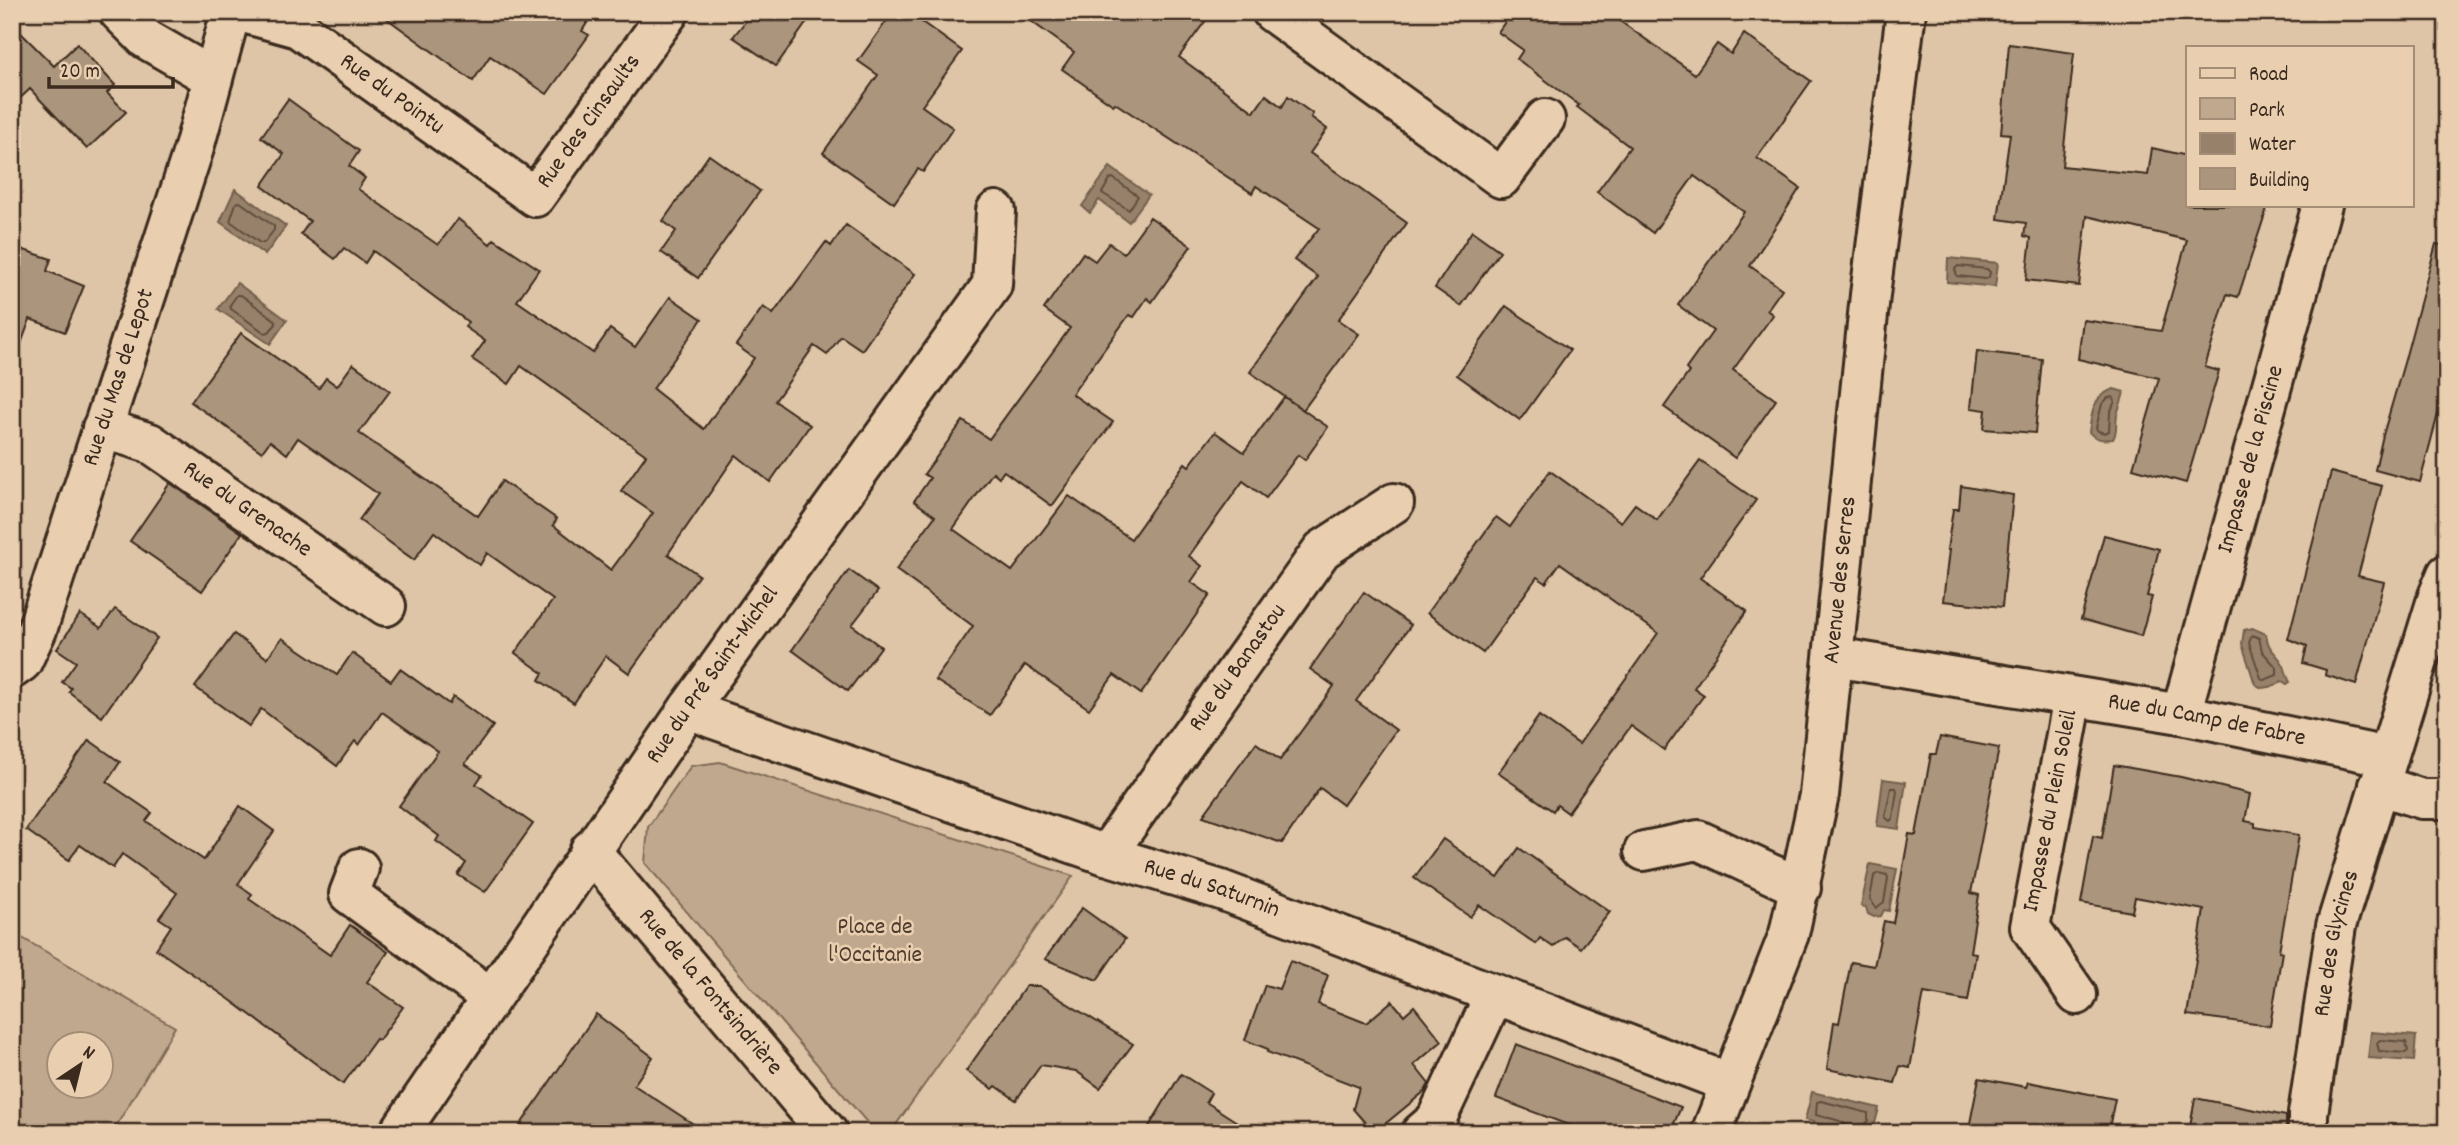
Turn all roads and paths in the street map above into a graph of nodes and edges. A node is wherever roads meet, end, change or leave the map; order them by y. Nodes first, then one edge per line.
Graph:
1 (119, 12) edge
2 (231, 12) edge
3 (240, 12) edge
4 (669, 12) edge
5 (1272, 12) edge
6 (1906, 12) edge
7 (213, 78) junction
8 (1545, 119) dead end
9 (535, 197) joint
10 (2322, 206) edge
11 (996, 211) dead end
12 (102, 428) junction
13 (1394, 502) dead end
14 (2447, 574) edge
15 (386, 606) dead end
16 (1835, 657) junction
17 (12, 669) edge
18 (2073, 696) junction
19 (689, 708) junction
20 (2180, 714) junction
21 (2383, 771) junction
22 (2447, 799) edge
23 (590, 850) junction
24 (1644, 851) dead end
25 (1106, 855) junction
26 (359, 868) dead end
27 (1801, 888) junction
28 (1495, 994) junction
29 (2077, 995) dead end
30 (491, 997) junction
31 (1729, 1083) junction
32 (1435, 1129) edge
33 (399, 1133) edge
34 (828, 1133) edge
35 (1711, 1133) edge
36 (2308, 1133) edge

1 - 7 street
2 - 7 street, Rue du Mas de Lepot
3 - 9 street, Rue du Pointu
4 - 9 street, Rue des Cinsaults
5 - 8 street
6 - 16 street, Avenue des Serres
7 - 12 street, Rue du Mas de Lepot
10 - 20 street, Impasse de la Piscine
11 - 19 street, Rue du Pré Saint-Michel
12 - 15 street, Rue du Grenache
12 - 17 street, Rue du Mas de Lepot
13 - 25 street, Rue du Banastou
14 - 21 street
16 - 18 street, Rue du Camp de Fabre
16 - 27 street, Avenue des Serres
18 - 20 street, Rue du Camp de Fabre
18 - 29 street, Impasse du Plein Soleil
19 - 23 street, Rue du Pré Saint-Michel
19 - 25 street, Rue du Saturnin
20 - 21 street, Rue du Camp de Fabre
21 - 22 street, Rue du Camp de Fabre
21 - 36 street, Rue des Glycines
23 - 30 street, Rue du Pré Saint-Michel
23 - 34 street, Rue de la Fontsindrière
24 - 27 street
25 - 28 street, Rue du Saturnin
26 - 30 street
27 - 31 street, Avenue des Serres
28 - 31 street, Rue du Saturnin
28 - 32 street
30 - 33 street, Rue du Pré Saint-Michel
31 - 35 street, Avenue des Serres

